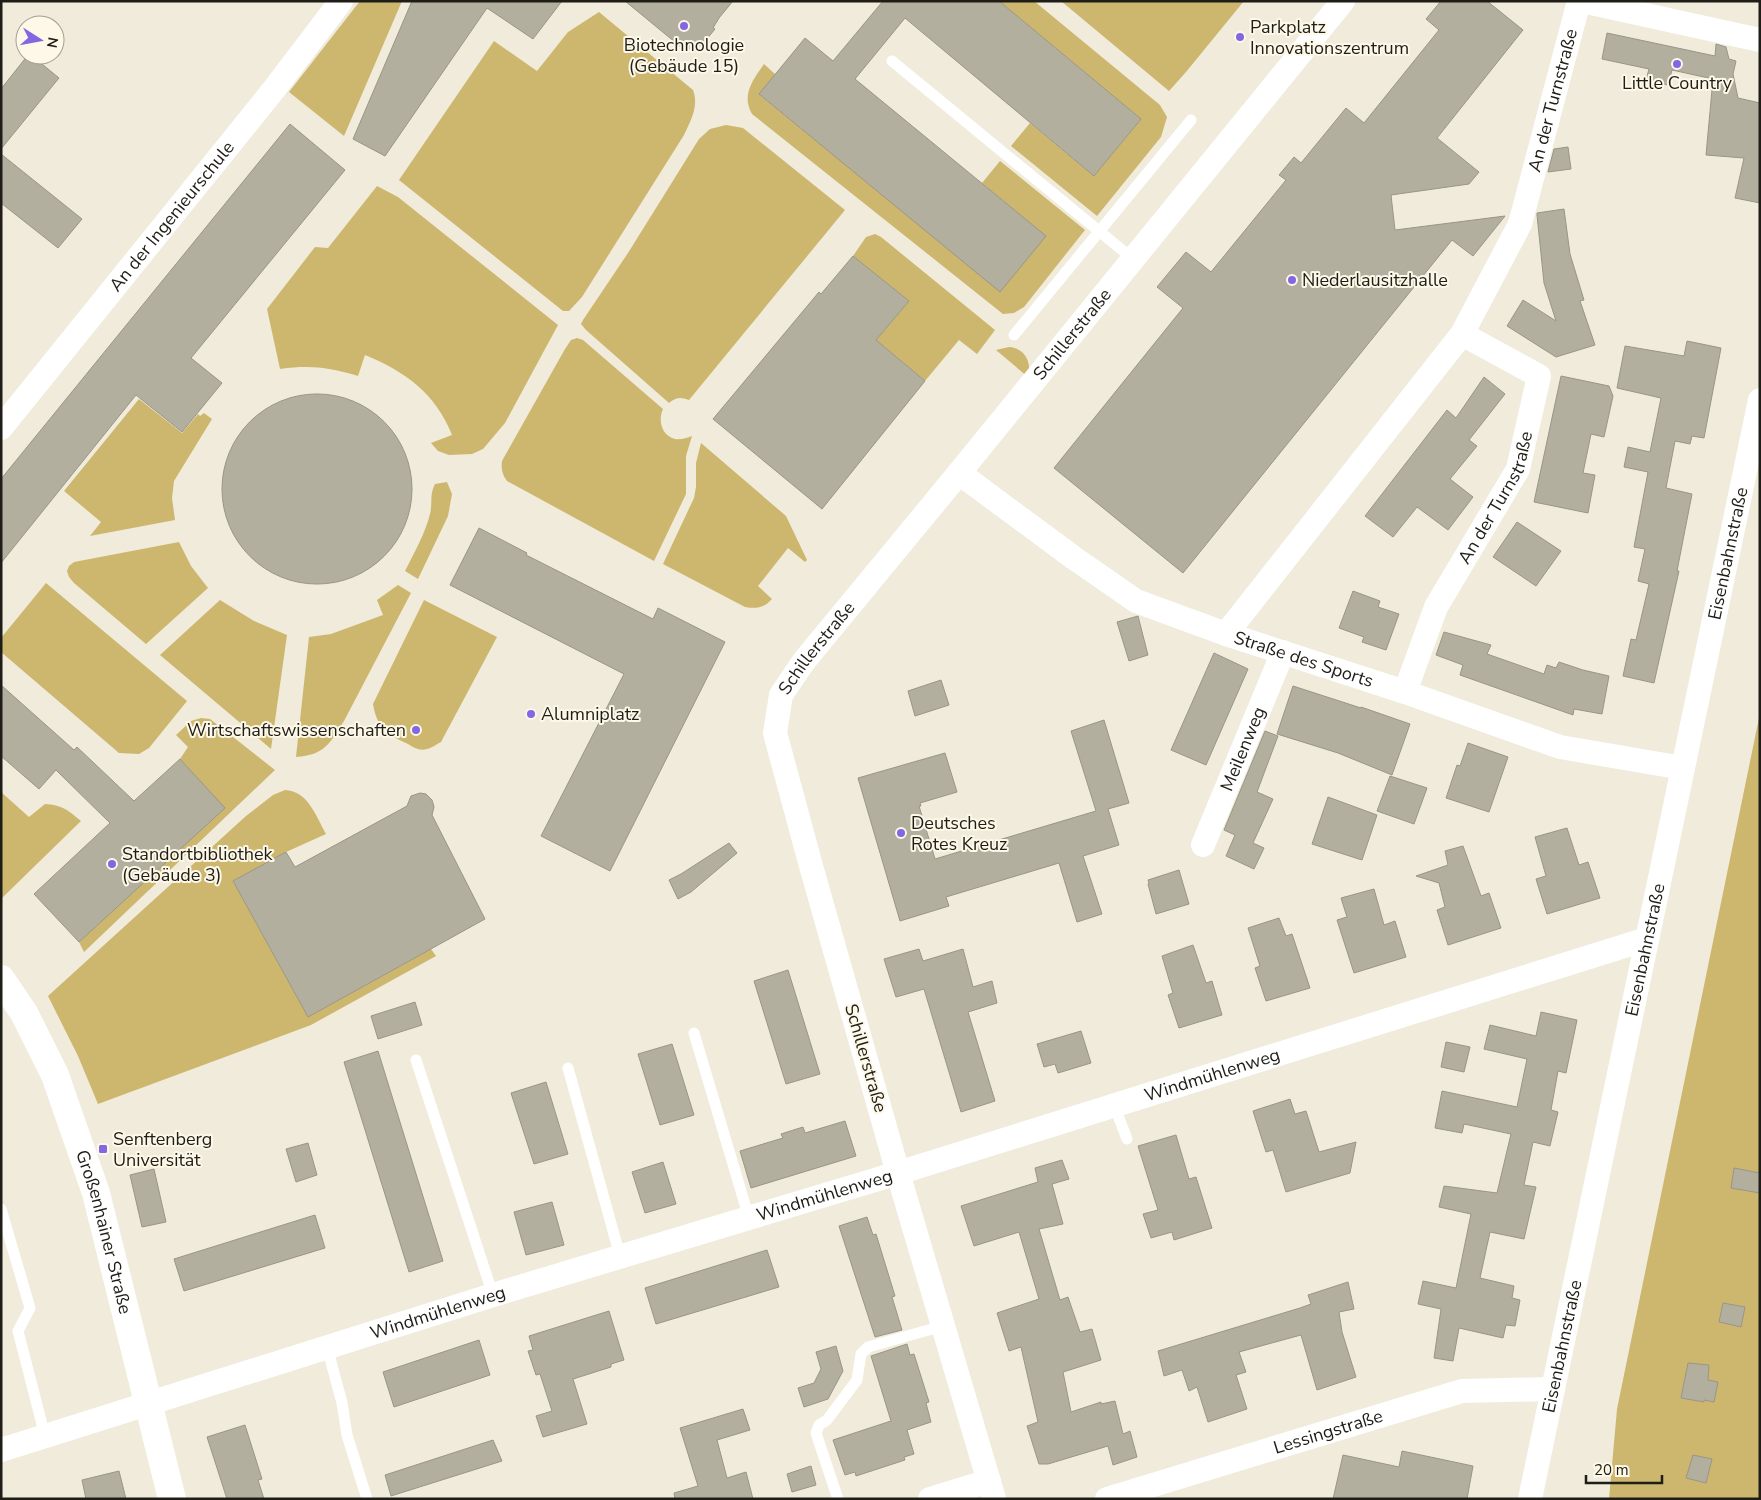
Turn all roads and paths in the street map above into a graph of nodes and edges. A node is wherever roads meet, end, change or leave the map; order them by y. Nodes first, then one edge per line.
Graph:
1 (341, 1) edge
2 (1342, 1) edge
3 (1581, 1) edge
4 (1760, 40) edge
5 (892, 61) dead end
6 (1191, 120) dead end
7 (1100, 231) junction
8 (1133, 259) junction
9 (1462, 334) junction
10 (1014, 335) dead end
11 (1760, 400) edge
12 (1, 428) edge
13 (959, 473) junction
14 (1226, 634) junction
15 (1283, 652) junction
16 (1405, 692) junction
17 (1683, 768) junction
18 (1203, 845) dead end
19 (1647, 939) junction
20 (1, 979) edge
21 (694, 1033) dead end
22 (416, 1060) dead end
23 (568, 1068) dead end
24 (1114, 1105) junction
25 (1127, 1139) dead end
26 (898, 1173) junction
27 (1, 1210) edge
28 (749, 1218) junction
29 (620, 1256) junction
30 (493, 1295) junction
31 (943, 1326) junction
32 (327, 1347) junction
33 (1553, 1389) junction
34 (149, 1402) junction
35 (45, 1436) junction
36 (1, 1450) edge
37 (992, 1490) edge
38 (940, 1497) edge
39 (172, 1499) edge
40 (367, 1499) edge
41 (838, 1499) edge
42 (1106, 1499) edge
43 (1530, 1499) edge

1 - 12 street, An der Ingenieurschule
2 - 8 street, Schillerstraße
3 - 4 street
3 - 9 street, An der Turnstraße
5 - 7 lane
6 - 7 lane
7 - 8 lane
7 - 10 lane
8 - 13 street, Schillerstraße
9 - 14 street, An der Turnstraße
9 - 16 street, An der Turnstraße
11 - 17 street, Eisenbahnstraße
13 - 14 street, Straße des Sports
13 - 26 street, Schillerstraße
14 - 15 street, Straße des Sports
15 - 16 street, Straße des Sports
15 - 18 street, Meilenweg
16 - 17 street, Straße des Sports
17 - 19 street, Eisenbahnstraße
19 - 24 street, Windmühlenweg
19 - 33 street, Eisenbahnstraße
20 - 34 main road, Großenhainer Straße
21 - 28 lane
22 - 30 lane
23 - 29 lane
24 - 25 lane
24 - 26 street, Windmühlenweg
26 - 28 street, Windmühlenweg
26 - 31 street, Schillerstraße
27 - 35 lane
28 - 29 street, Windmühlenweg
29 - 30 street, Windmühlenweg
30 - 32 street, Windmühlenweg
31 - 37 street, Schillerstraße
31 - 41 lane
32 - 34 street, Windmühlenweg
32 - 40 lane
33 - 42 street, Lessingstraße
33 - 43 street, Eisenbahnstraße
34 - 35 street, Windmühlenweg
34 - 39 main road, Großenhainer Straße
35 - 36 street, Windmühlenweg
37 - 38 street

